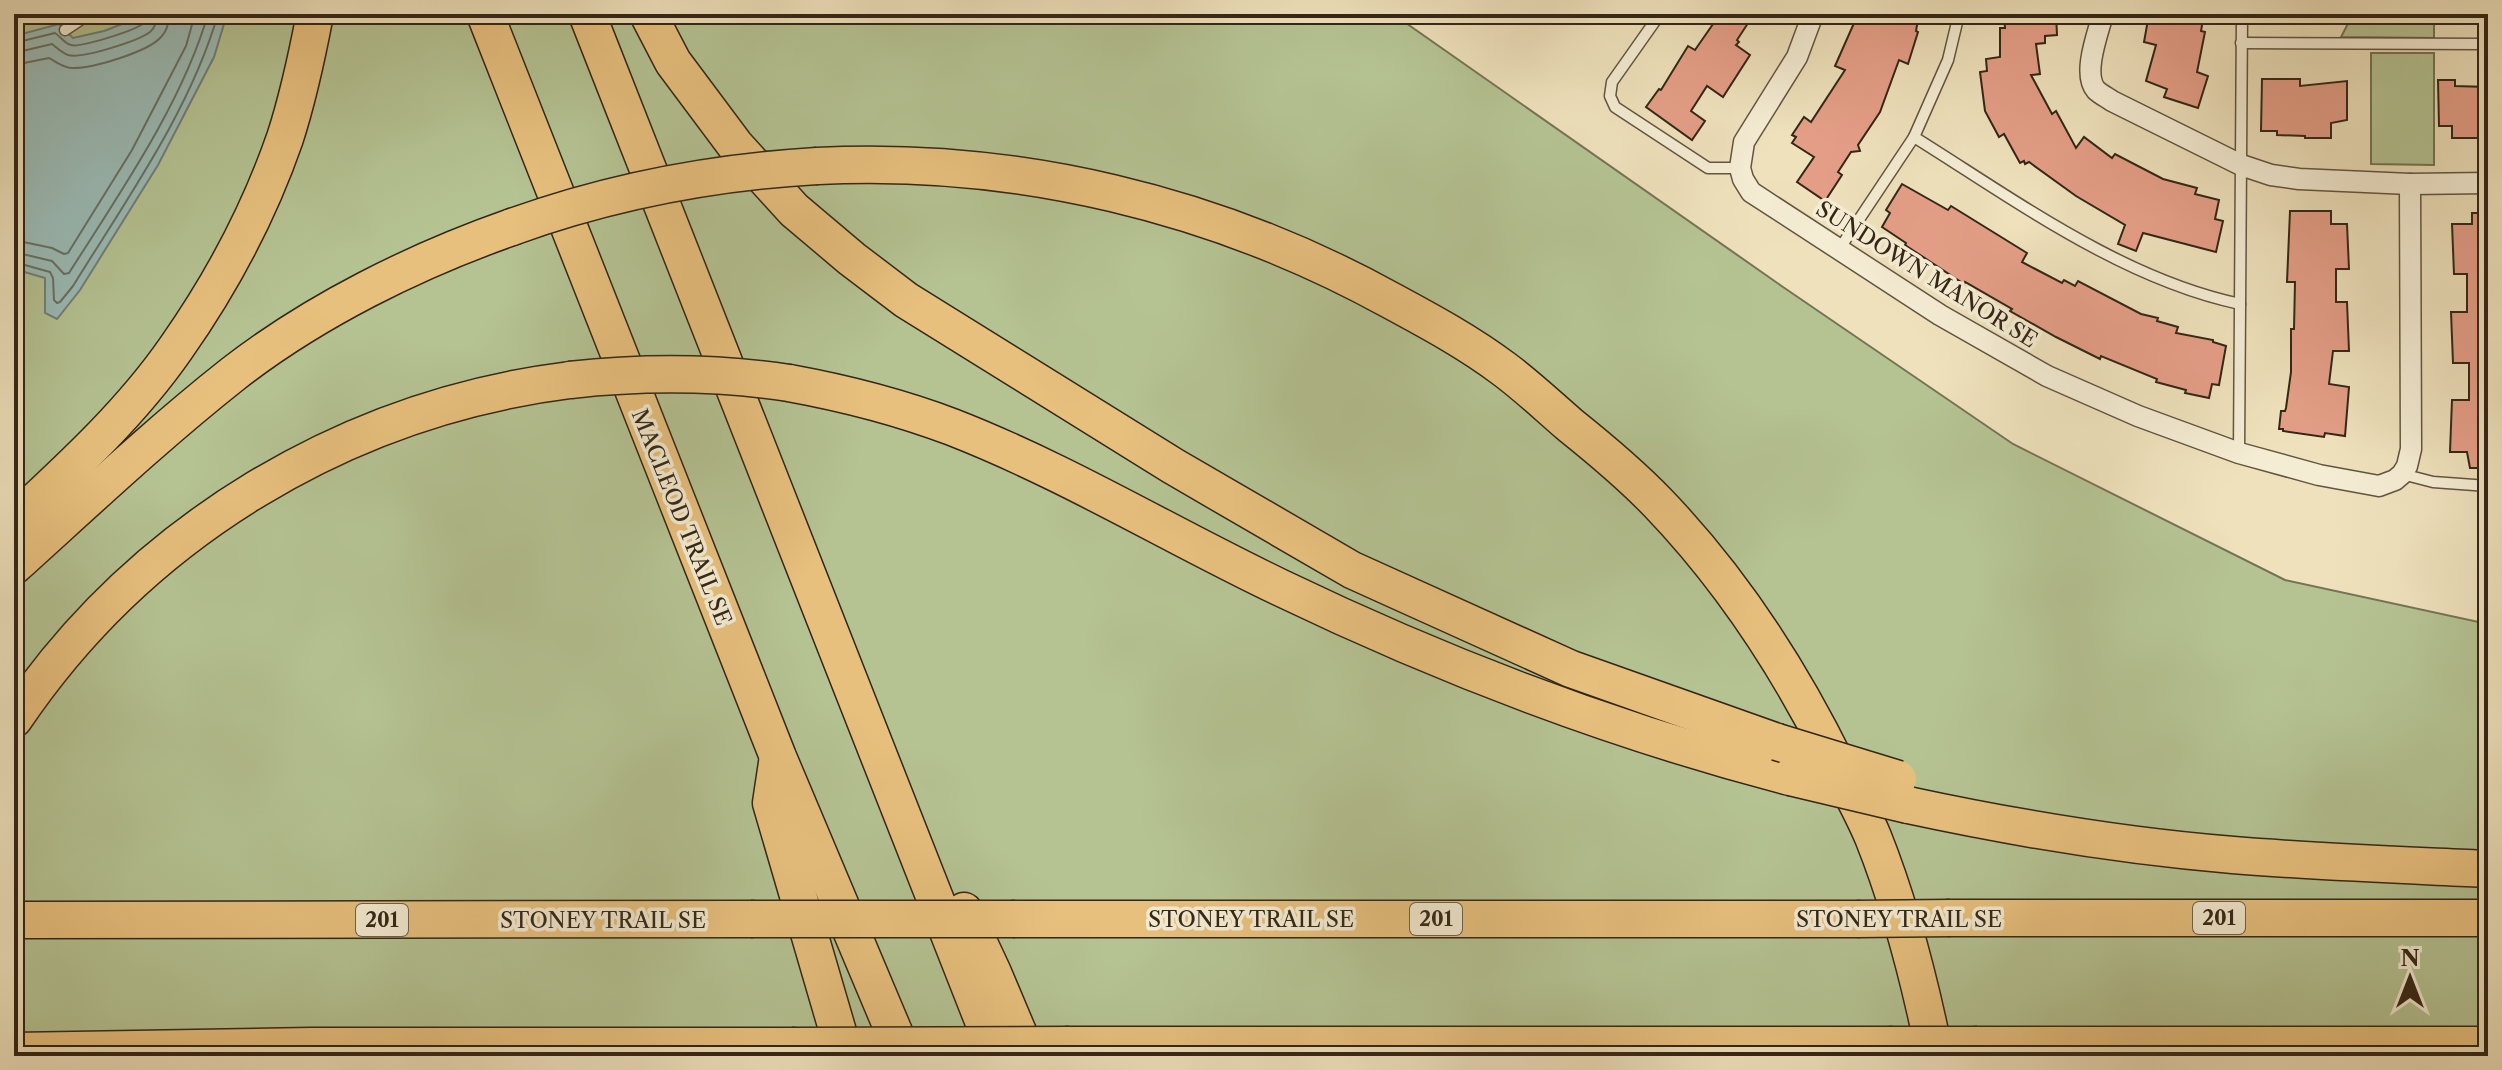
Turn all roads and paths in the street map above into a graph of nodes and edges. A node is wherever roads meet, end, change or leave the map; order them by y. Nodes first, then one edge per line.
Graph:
1 (89, 14) edge
2 (315, 14) edge
3 (485, 14) edge
4 (587, 14) edge
5 (648, 14) edge
6 (1660, 14) edge
7 (1813, 14) edge
8 (1959, 14) edge
9 (2103, 14) edge
10 (2242, 14) edge
11 (65, 30) dead end
12 (2241, 43) junction
13 (2488, 44) edge
14 (1914, 137) junction
15 (2241, 165) junction
16 (1740, 168) junction
17 (2488, 183) edge
18 (2410, 184) junction
19 (1840, 248) junction
20 (2240, 304) junction
21 (2239, 453) junction
22 (2402, 474) junction
23 (2488, 486) edge
24 (14, 521) edge
25 (14, 566) edge
26 (14, 719) edge
27 (778, 757) junction
28 (1903, 792) junction
29 (2488, 869) edge
30 (2488, 918) edge
31 (14, 920) edge
32 (2488, 1045) edge
33 (14, 1051) edge
34 (1013, 1052) edge
35 (845, 1056) edge
36 (904, 1056) edge
37 (941, 1056) edge
38 (1935, 1056) edge

1 - 11 lane
2 - 24 highway
3 - 27 highway, MACLEOD TRAIL SE
4 - 34 highway
5 - 28 highway, bridge
6 - 16 lane
7 - 16 street
8 - 14 lane
9 - 15 street
10 - 12 lane
12 - 13 lane
12 - 15 lane
14 - 19 lane
14 - 20 lane
15 - 18 street
15 - 20 lane
16 - 19 street, SUNDOWN MANOR SE
17 - 18 street
18 - 22 street
19 - 21 street, SUNDOWN MANOR SE
20 - 21 lane
21 - 22 street, SUNDOWN MANOR SE
22 - 23 lane
25 - 38 highway, bridge
26 - 28 highway, bridge
27 - 35 highway
27 - 36 highway, MACLEOD TRAIL SE
28 - 29 highway
30 - 31 highway, STONEY TRAIL SE / 201, bridge
32 - 34 highway, bridge
33 - 34 highway, bridge
34 - 37 highway, bridge

